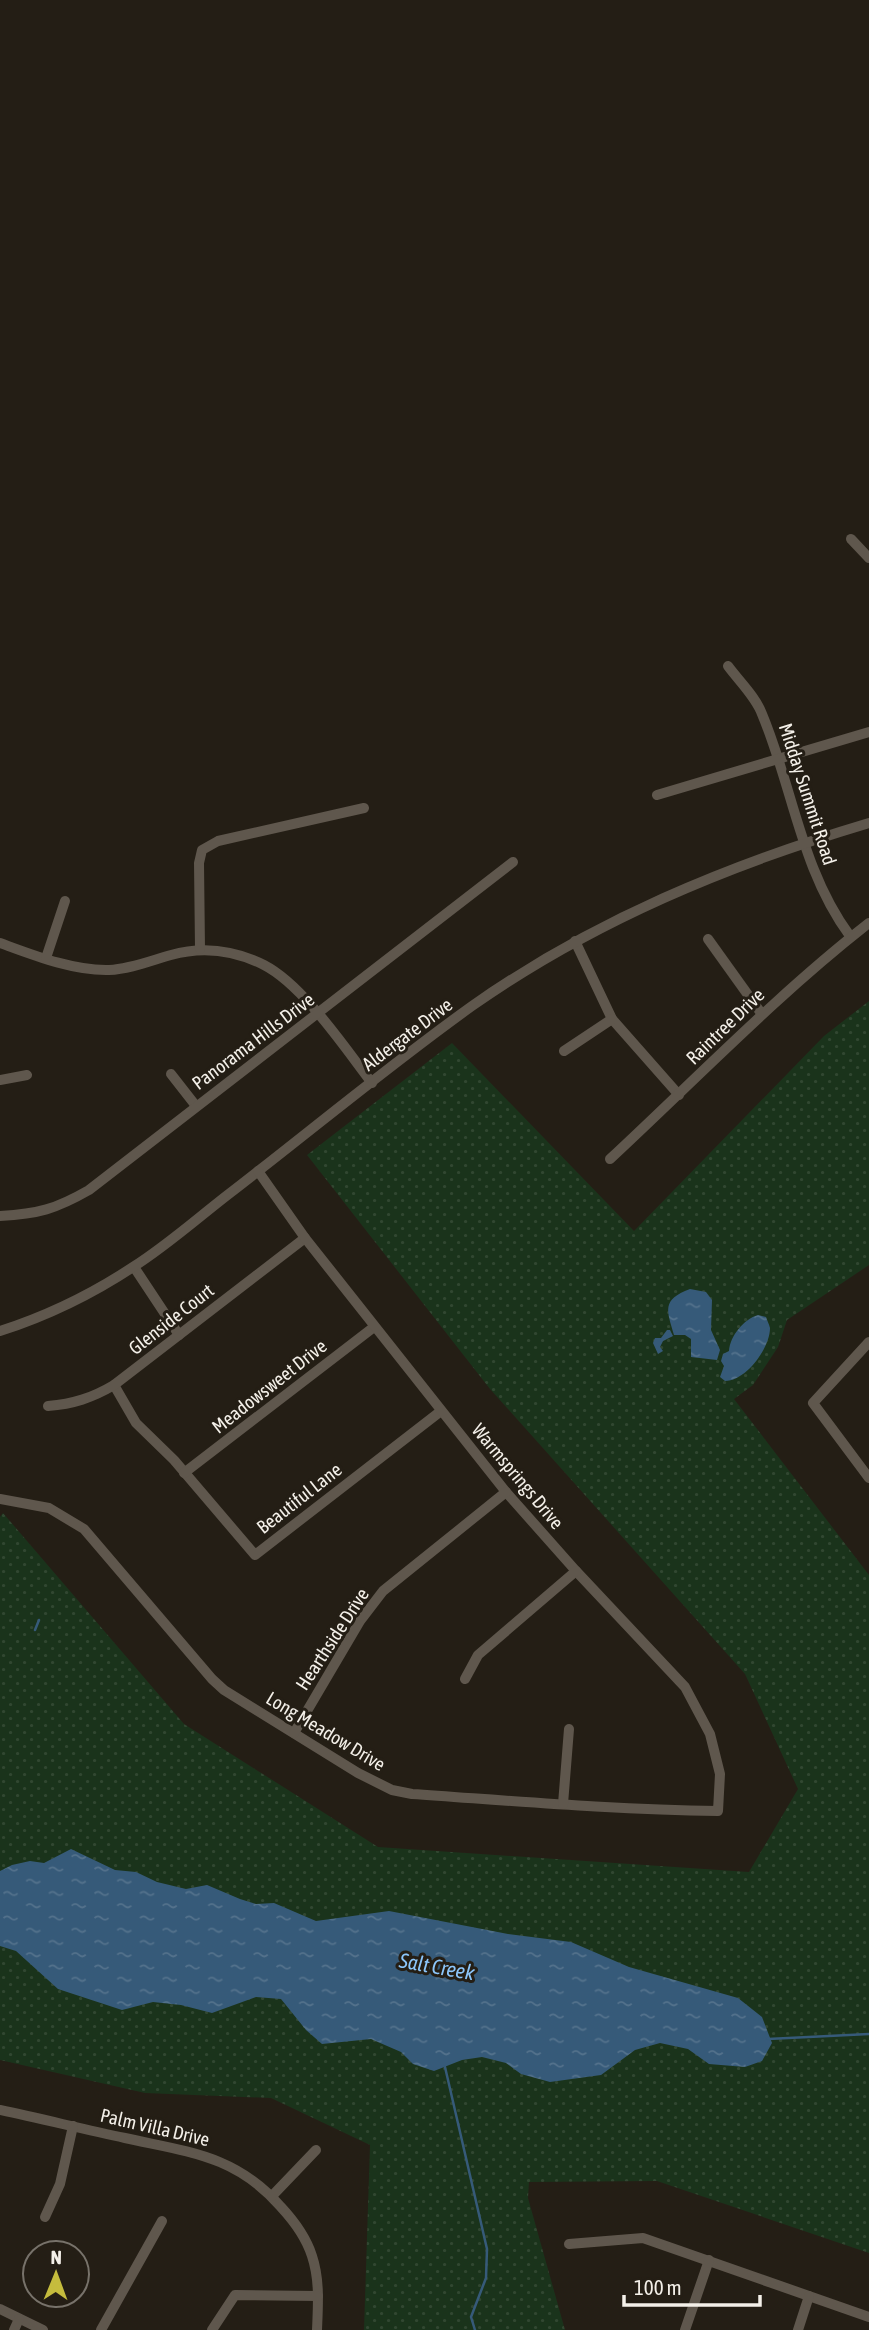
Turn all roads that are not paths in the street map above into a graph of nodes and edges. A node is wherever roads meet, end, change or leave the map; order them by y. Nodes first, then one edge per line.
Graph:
1 (851, 539) dead end
2 (869, 558) edge
3 (727, 666) dead end
4 (869, 732) edge
5 (777, 758) junction
6 (657, 794) dead end
7 (364, 808) dead end
8 (869, 823) edge
9 (804, 843) junction
10 (513, 862) dead end
11 (65, 901) dead end
12 (869, 923) edge
13 (850, 936) junction
14 (708, 939) dead end
15 (575, 941) junction
16 (0, 943) edge
17 (200, 949) junction
18 (46, 958) junction
19 (761, 1013) junction
20 (318, 1014) junction
21 (612, 1019) junction
22 (564, 1051) dead end
23 (171, 1074) dead end
24 (27, 1075) dead end
25 (0, 1080) edge
26 (372, 1083) junction
27 (679, 1095) junction
28 (196, 1106) junction
29 (610, 1159) dead end
30 (258, 1171) junction
31 (0, 1216) edge
32 (305, 1238) junction
33 (134, 1266) junction
34 (374, 1327) junction
35 (0, 1331) edge
36 (179, 1335) junction
37 (869, 1342) edge
38 (114, 1385) junction
39 (48, 1406) dead end
40 (441, 1411) junction
41 (184, 1473) junction
42 (869, 1478) edge
43 (506, 1492) junction
44 (0, 1499) edge
45 (576, 1571) junction
46 (465, 1679) dead end
47 (569, 1729) dead end
48 (294, 1733) junction
49 (563, 1804) junction
50 (718, 1811) joint
51 (0, 2110) edge
52 (73, 2126) junction
53 (316, 2150) dead end
54 (272, 2196) junction
55 (45, 2217) dead end
56 (162, 2221) dead end
57 (569, 2244) dead end
58 (709, 2260) junction
59 (318, 2296) junction
60 (809, 2296) junction
61 (0, 2309) edge
62 (869, 2316) edge
63 (19, 2319) junction
64 (30, 2327) edge
65 (14, 2330) edge
66 (43, 2330) edge
67 (100, 2330) edge
68 (212, 2330) edge
69 (317, 2330) edge
70 (685, 2330) edge
71 (797, 2330) edge

1 - 2 street
3 - 5 street, Midday Summit Road
4 - 5 street
5 - 6 street
5 - 9 street, Midday Summit Road
7 - 17 street
8 - 9 street, Aldergate Drive
9 - 13 street, Midday Summit Road
9 - 15 street, Aldergate Drive
10 - 20 street, Panorama Hills Drive
11 - 18 street
12 - 13 street, Raintree Drive
13 - 19 street, Raintree Drive
14 - 19 street
15 - 21 street
15 - 26 street, Aldergate Drive
16 - 18 street
17 - 18 street
17 - 20 street
19 - 27 street, Raintree Drive
20 - 26 street
20 - 28 street, Panorama Hills Drive
21 - 22 street
21 - 27 street
23 - 28 street
24 - 25 street
26 - 30 street, Aldergate Drive
27 - 29 street, Raintree Drive
28 - 31 street, Panorama Hills Drive
30 - 32 street, Warmsprings Drive
30 - 33 street, Aldergate Drive
32 - 34 street, Warmsprings Drive
32 - 36 street, Glenside Court
33 - 35 street, Aldergate Drive
33 - 36 street
34 - 40 street, Warmsprings Drive
34 - 41 street, Meadowsweet Drive
36 - 38 street, Glenside Court
37 - 42 street
38 - 39 street, Glenside Court
38 - 41 street, Beautiful Lane
40 - 41 street, Beautiful Lane
40 - 43 street, Warmsprings Drive
43 - 45 street, Warmsprings Drive
43 - 48 street, Hearthside Drive
44 - 48 street, Long Meadow Drive
45 - 46 street
45 - 50 street, Warmsprings Drive
47 - 49 street
48 - 49 street, Long Meadow Drive
49 - 50 street, Long Meadow Drive
51 - 52 street, Palm Villa Drive
52 - 54 street, Palm Villa Drive
52 - 55 street
53 - 54 street
54 - 59 street, Palm Villa Drive
56 - 67 street
57 - 58 street
58 - 60 street
58 - 70 street
59 - 68 street
59 - 69 street, Palm Villa Drive
60 - 62 street
60 - 71 street
61 - 63 street
63 - 64 street
63 - 65 street
64 - 66 street

